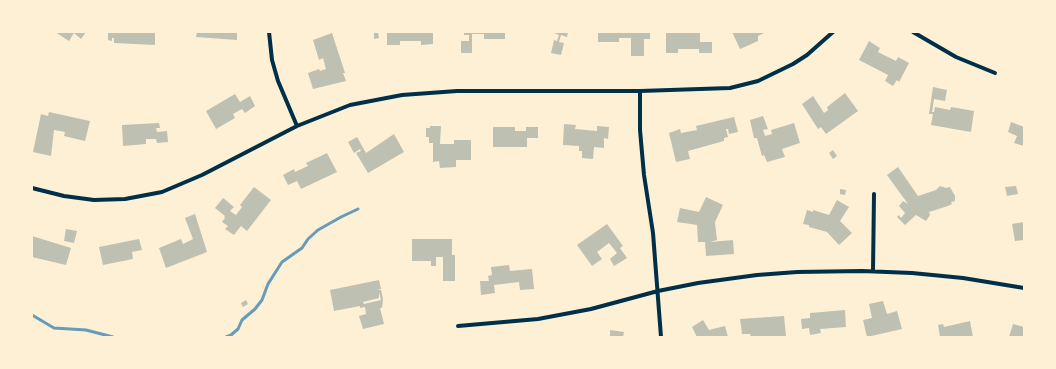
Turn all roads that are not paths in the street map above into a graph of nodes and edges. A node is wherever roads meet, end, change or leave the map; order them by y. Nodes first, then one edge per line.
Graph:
1 (269, 32) edge
2 (833, 32) edge
3 (913, 32) edge
4 (995, 73) dead end
5 (640, 91) junction
6 (297, 126) junction
7 (32, 188) edge
8 (874, 194) dead end
9 (873, 271) junction
10 (1024, 288) edge
11 (658, 292) junction
12 (458, 326) dead end
13 (661, 337) edge

1 - 6 street
2 - 5 street
3 - 4 street
5 - 6 street
5 - 11 street
6 - 7 street
8 - 9 street
9 - 10 street
9 - 11 street
11 - 12 street
11 - 13 street

